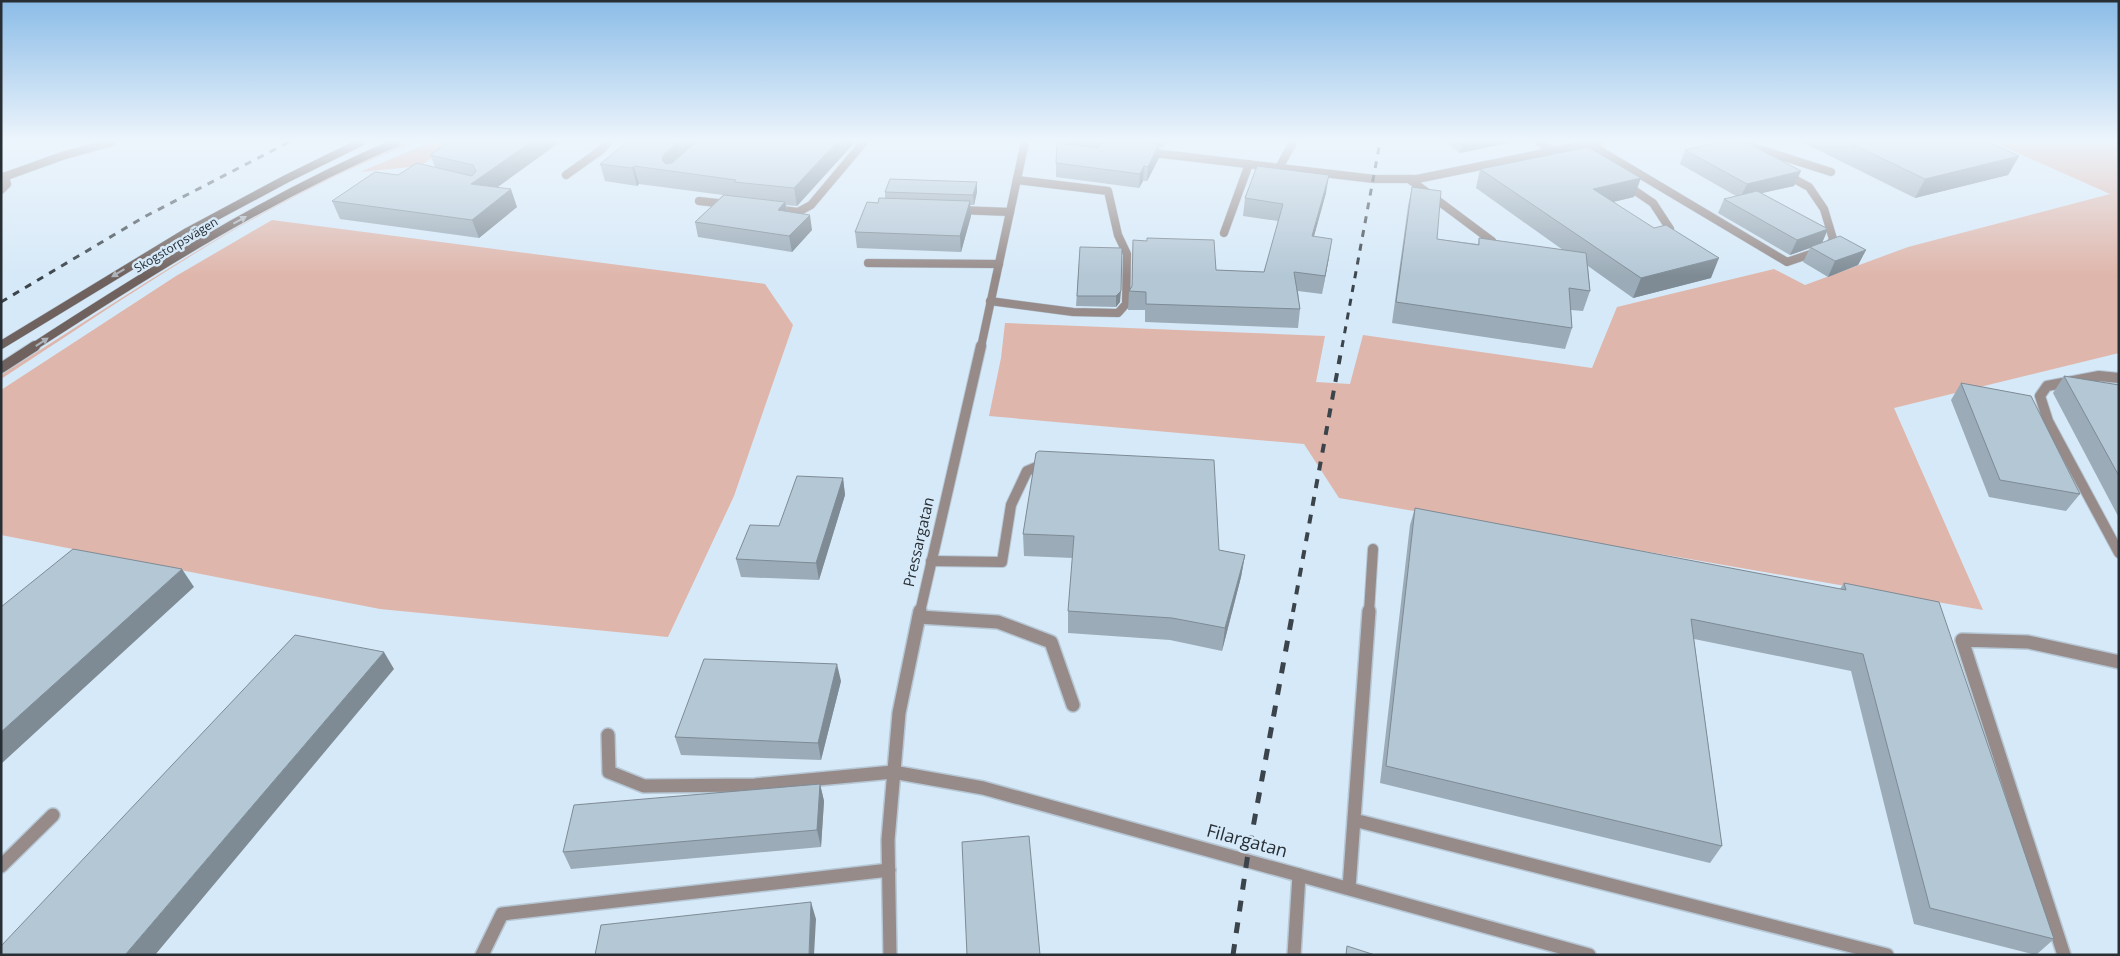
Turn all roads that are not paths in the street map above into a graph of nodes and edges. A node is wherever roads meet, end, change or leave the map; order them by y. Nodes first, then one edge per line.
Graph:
1 (272, 187) edge
2 (303, 187) edge
3 (826, 187) edge
4 (1016, 187) edge
5 (1072, 187) edge
6 (1241, 187) edge
7 (1419, 187) edge
8 (1628, 187) edge
9 (1661, 187) edge
10 (1808, 187) edge
11 (700, 201) dead end
12 (739, 206) edge
13 (768, 209) edge
14 (950, 210) edge
15 (1010, 212) junction
16 (1670, 229) edge
17 (1224, 233) dead end
18 (1492, 241) edge
19 (868, 262) dead end
20 (999, 264) junction
21 (990, 301) junction
22 (1, 345) edge
23 (1, 368) edge
24 (2119, 378) edge
25 (1055, 463) edge
26 (1373, 549) dead end
27 (2119, 553) edge
28 (931, 561) junction
29 (919, 617) junction
30 (2119, 662) edge
31 (1073, 705) dead end
32 (608, 735) dead end
33 (893, 772) junction
34 (53, 815) dead end
35 (1354, 820) junction
36 (1, 866) edge
37 (889, 870) junction
38 (1299, 875) junction
39 (1349, 888) junction
40 (482, 955) edge
41 (890, 955) edge
42 (1294, 955) edge
43 (1589, 955) edge
44 (1887, 955) edge
45 (2064, 955) edge

1 -> 22 main road, Skogstorpsvägen
23 -> 2 main road, Skogstorpsvägen
3 - 13 street
4 - 15 street, Pressargatan
5 - 21 street
6 - 17 street
7 - 18 street
8 - 16 street
9 - 10 street
11 - 12 street
14 - 15 street
15 - 20 street, Pressargatan
19 - 20 street
20 - 21 street, Pressargatan
21 - 28 street, Pressargatan
24 - 27 street
25 - 28 street
26 - 35 street
28 - 29 street, Pressargatan
29 - 31 street
29 - 33 street, Pressargatan
30 - 45 street
32 - 33 street, Filargatan
33 - 37 street, Pressargatan
33 - 38 street, Filargatan
34 - 36 street
35 - 39 street
35 - 44 street
37 - 40 street
37 - 41 street, Pressargatan
38 - 39 street, Filargatan
38 - 42 street
39 - 43 street, Filargatan

